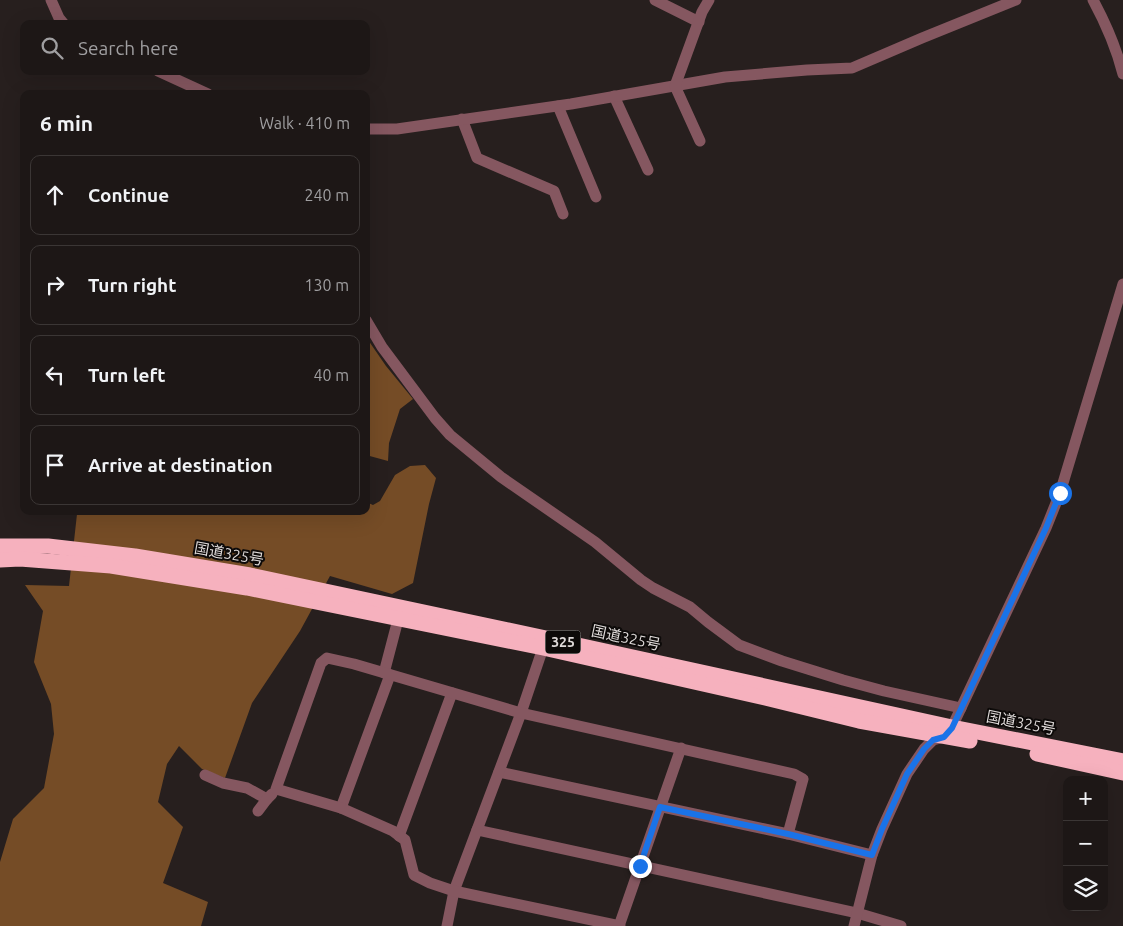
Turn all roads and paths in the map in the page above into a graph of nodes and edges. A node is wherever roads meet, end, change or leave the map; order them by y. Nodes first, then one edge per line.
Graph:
1 (51, 0) edge
2 (655, 0) edge
3 (709, 0) edge
4 (1016, 0) edge
5 (1093, 0) edge
6 (61, 20) edge
7 (698, 22) junction
8 (1123, 74) edge
9 (167, 75) edge
10 (675, 86) junction
11 (199, 90) edge
12 (614, 96) junction
13 (558, 106) junction
14 (462, 119) junction
15 (370, 128) edge
16 (700, 141) dead end
17 (648, 170) dead end
18 (596, 198) dead end
19 (563, 214) dead end
20 (1123, 284) edge
21 (370, 327) edge
22 (0, 546) edge
23 (0, 560) edge
24 (400, 613) junction
25 (545, 643) junction
26 (387, 674) junction
27 (452, 693) junction
28 (961, 708) junction
29 (521, 713) junction
30 (943, 735) junction
31 (681, 748) junction
32 (1123, 761) edge
33 (498, 772) junction
34 (1123, 773) edge
35 (205, 775) dead end
36 (276, 789) junction
37 (267, 798) junction
38 (660, 807) junction
39 (341, 808) junction
40 (258, 811) dead end
41 (477, 830) junction
42 (788, 834) junction
43 (399, 836) junction
44 (872, 855) junction
45 (640, 866) junction
46 (454, 891) junction
47 (857, 913) junction
48 (447, 926) edge
49 (619, 926) edge
50 (854, 926) edge
51 (901, 926) edge

1 - 6 street
2 - 7 street
3 - 7 street
4 - 10 street
5 - 8 street
7 - 10 street
9 - 11 street
10 - 12 street
10 - 16 street
12 - 13 street
12 - 17 street
13 - 14 street
13 - 18 street
14 - 15 street
14 - 19 street
20 - 28 street
21 - 28 street
22 - 24 highway, 国道325号 / 325
23 - 24 highway, 国道325号 / 325
24 - 25 highway, 国道325号 / 325
24 - 26 street
25 - 29 street
25 - 30 highway, 国道325号 / 325
26 - 27 street
26 - 36 street
26 - 39 street
27 - 29 street
27 - 43 street
28 - 30 street
29 - 31 street
29 - 33 street
30 - 32 highway, 国道325号 / 325
30 - 34 highway, 国道325号 / 325
30 - 44 street
31 - 38 street
31 - 42 street
33 - 38 street
33 - 41 street
35 - 37 street
36 - 37 street
36 - 39 street
37 - 40 street
38 - 42 street
38 - 45 street
39 - 43 street
41 - 45 street
41 - 46 street
42 - 44 street
43 - 46 street
44 - 47 street
45 - 47 street
45 - 49 street
46 - 48 street
46 - 49 street
47 - 50 street
47 - 51 street

